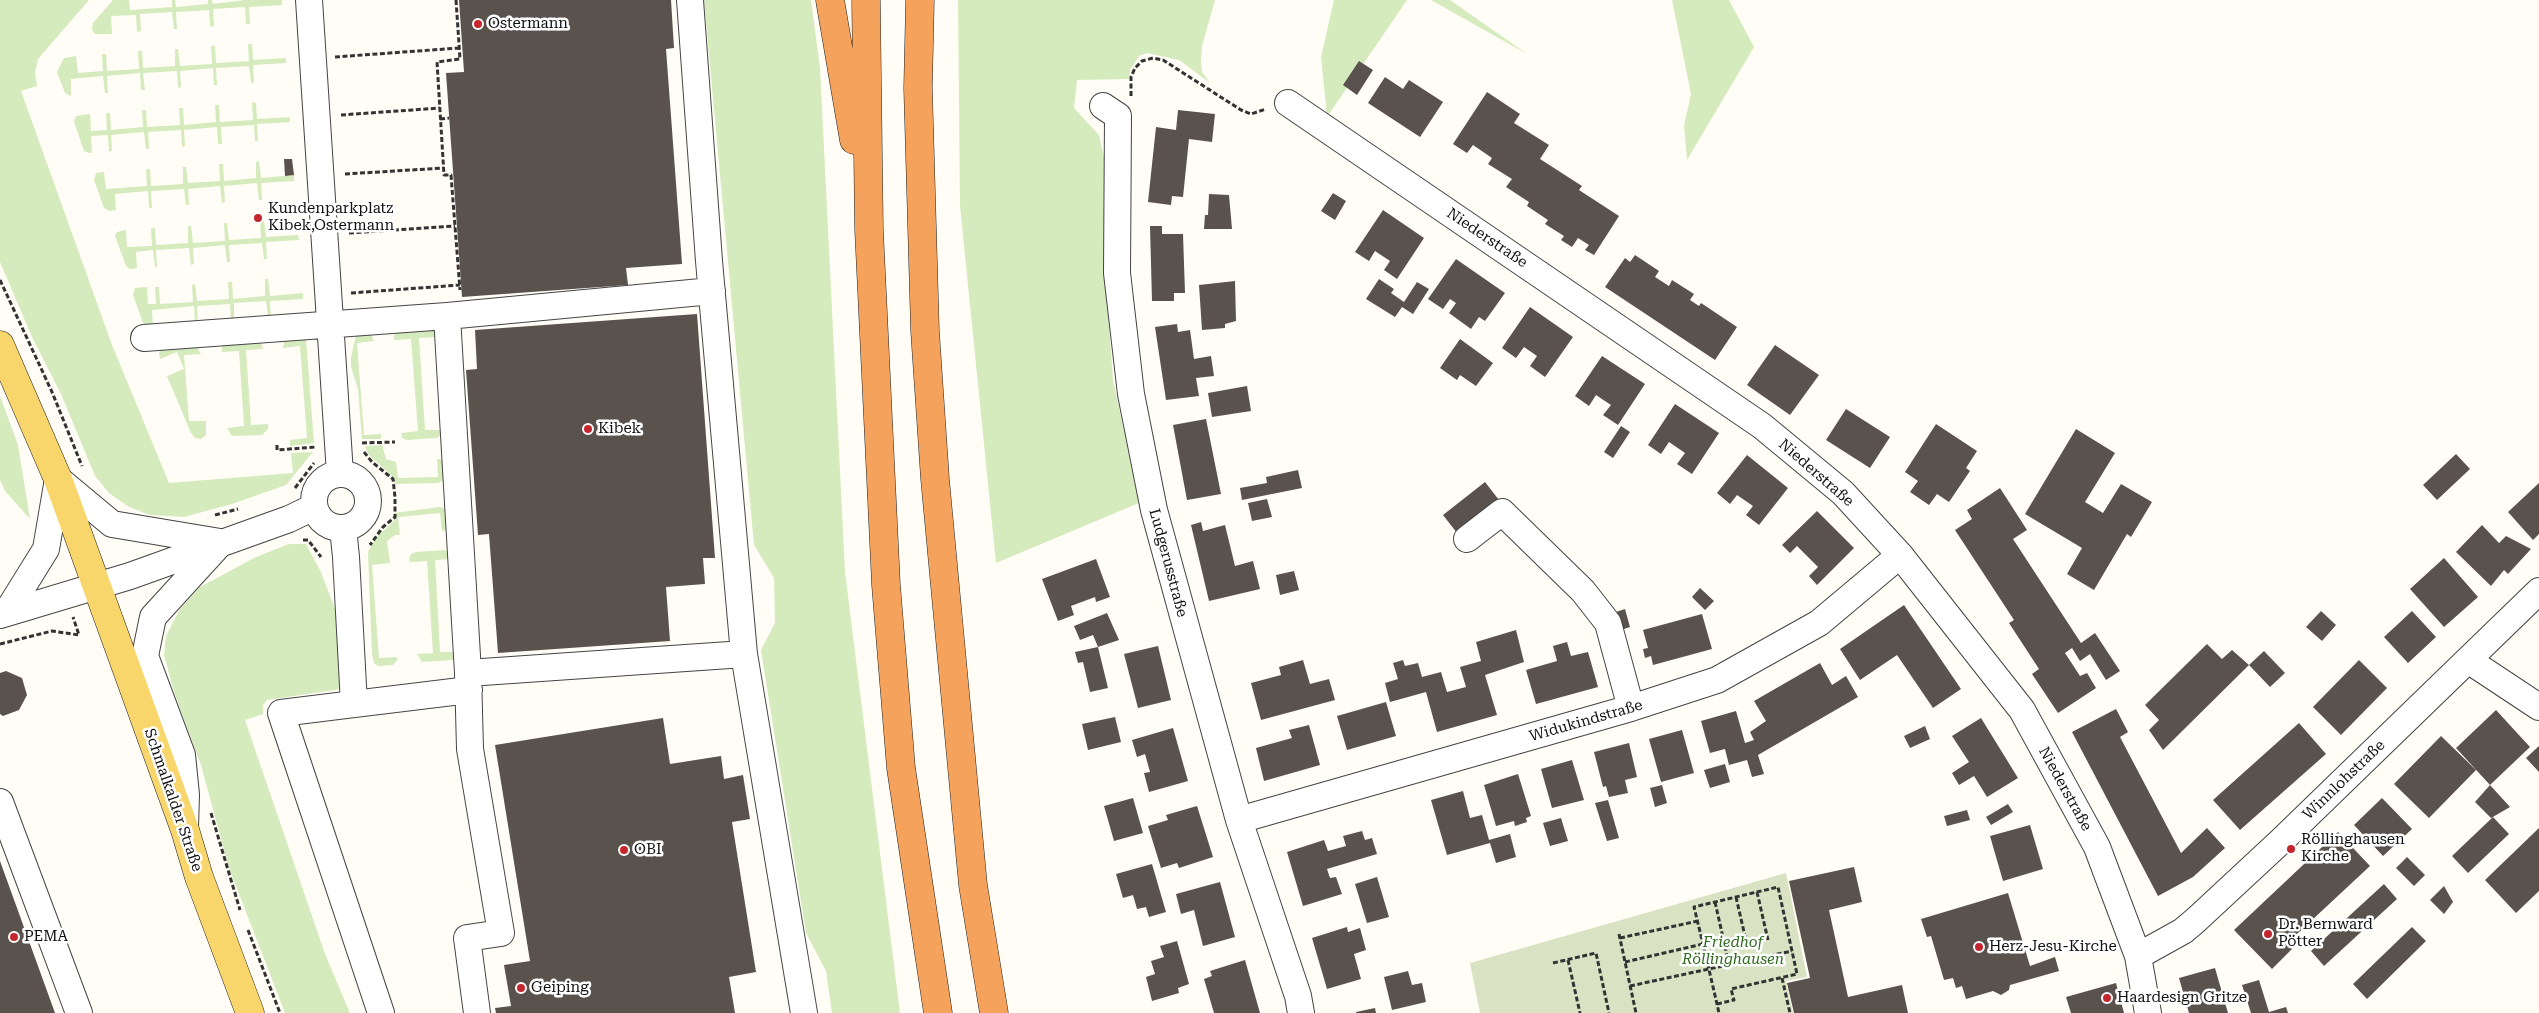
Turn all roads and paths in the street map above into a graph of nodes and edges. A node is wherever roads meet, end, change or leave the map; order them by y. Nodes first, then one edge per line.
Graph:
1 (309, 0) edge
2 (456, 0) edge
3 (690, 0) edge
4 (830, 0) edge
5 (866, 0) edge
6 (920, 0) edge
7 (460, 48) junction
8 (314, 59) junction
9 (1288, 103) joint
10 (440, 108) junction
11 (1110, 111) joint
12 (317, 117) junction
13 (449, 118) dead end
14 (440, 119) junction
15 (444, 168) junction
16 (321, 176) junction
17 (455, 226) junction
18 (869, 230) junction
19 (325, 235) junction
20 (460, 285) junction
21 (712, 291) junction
22 (330, 294) junction
23 (454, 316) junction
24 (332, 325) junction
25 (144, 338) dead end
26 (0, 345) edge
27 (360, 434) dead end
28 (340, 474) junction
29 (58, 479) junction
30 (314, 507) junction
31 (343, 528) junction
32 (298, 539) dead end
33 (1467, 539) dead end
34 (221, 542) junction
35 (1900, 555) junction
36 (346, 557) junction
37 (97, 587) junction
38 (2539, 591) edge
39 (4, 613) edge
40 (744, 654) junction
41 (2468, 660) junction
42 (469, 681) junction
43 (354, 704) junction
44 (2539, 707) edge
45 (1632, 708) junction
46 (0, 804) edge
47 (1239, 820) junction
48 (185, 830) junction
49 (1757, 892) junction
50 (1736, 897) junction
51 (1715, 902) junction
52 (1698, 921) junction
53 (1768, 940) dead end
54 (1703, 944) junction
55 (1747, 945) dead end
56 (1792, 950) junction
57 (2138, 956) junction
58 (1568, 960) junction
59 (1625, 962) junction
60 (1553, 963) dead end
61 (1729, 964) junction
62 (1709, 969) junction
63 (1782, 978) junction
64 (1630, 986) junction
65 (1717, 1004) junction
66 (79, 1013) edge
67 (250, 1013) edge
68 (382, 1013) edge
69 (477, 1013) edge
70 (804, 1013) edge
71 (938, 1013) edge
72 (994, 1013) edge
73 (1301, 1013) edge
74 (1580, 1013) edge
75 (1609, 1013) edge
76 (1636, 1013) edge
77 (1719, 1013) edge
78 (1790, 1013) edge
79 (2148, 1013) edge

1 - 8 street
2 - 7 path
3 - 21 street
4 - 18 highway
5 - 18 highway
6 - 72 highway
7 - 8 path
7 - 10 path
8 - 12 street
9 - 11 path
9 - 35 street, Niederstraße
10 - 12 path
10 - 14 path
11 - 47 street, Ludgerusstraße
12 - 16 street
13 - 14 path
14 - 15 path
15 - 16 path
15 - 17 path
16 - 19 street
17 - 19 path
17 - 20 path
18 - 71 highway
19 - 22 street
20 - 22 path
20 - 23 path
21 - 23 street
21 - 40 street
22 - 24 street
23 - 24 street
23 - 42 street
24 - 25 street
24 - 28 street
26 - 29 main road, Schmalkalder Straße
27 - 36 path
28 - 30 street
28 - 31 street
29 - 34 street
29 - 37 main road, Schmalkalder Straße
29 - 39 street
30 - 31 street
30 - 34 street
31 - 36 street
32 - 36 path
33 - 45 street
34 - 37 street
34 - 48 street
35 - 45 street, Widukindstraße
35 - 57 street, Niederstraße
36 - 43 street
37 - 39 street
37 - 48 main road, Schmalkalder Straße
38 - 41 street, Winnlohstraße
40 - 42 street
40 - 70 street
41 - 44 street
41 - 57 street, Winnlohstraße
42 - 43 street
42 - 69 street
43 - 68 street
45 - 47 street, Widukindstraße
46 - 66 street
47 - 73 street, Ludgerusstraße
48 - 67 main road, Schmalkalder Straße
49 - 50 path
49 - 53 path
49 - 56 path
50 - 51 path
50 - 55 path
51 - 52 path
51 - 61 path
52 - 54 path
52 - 59 path
54 - 59 path
54 - 62 path
56 - 61 path
56 - 63 path
57 - 79 street, Niederstraße
58 - 60 path
58 - 74 path
58 - 75 path
59 - 64 path
61 - 62 path
62 - 64 path
62 - 65 path
63 - 65 path
63 - 78 path
64 - 76 path
65 - 77 path

